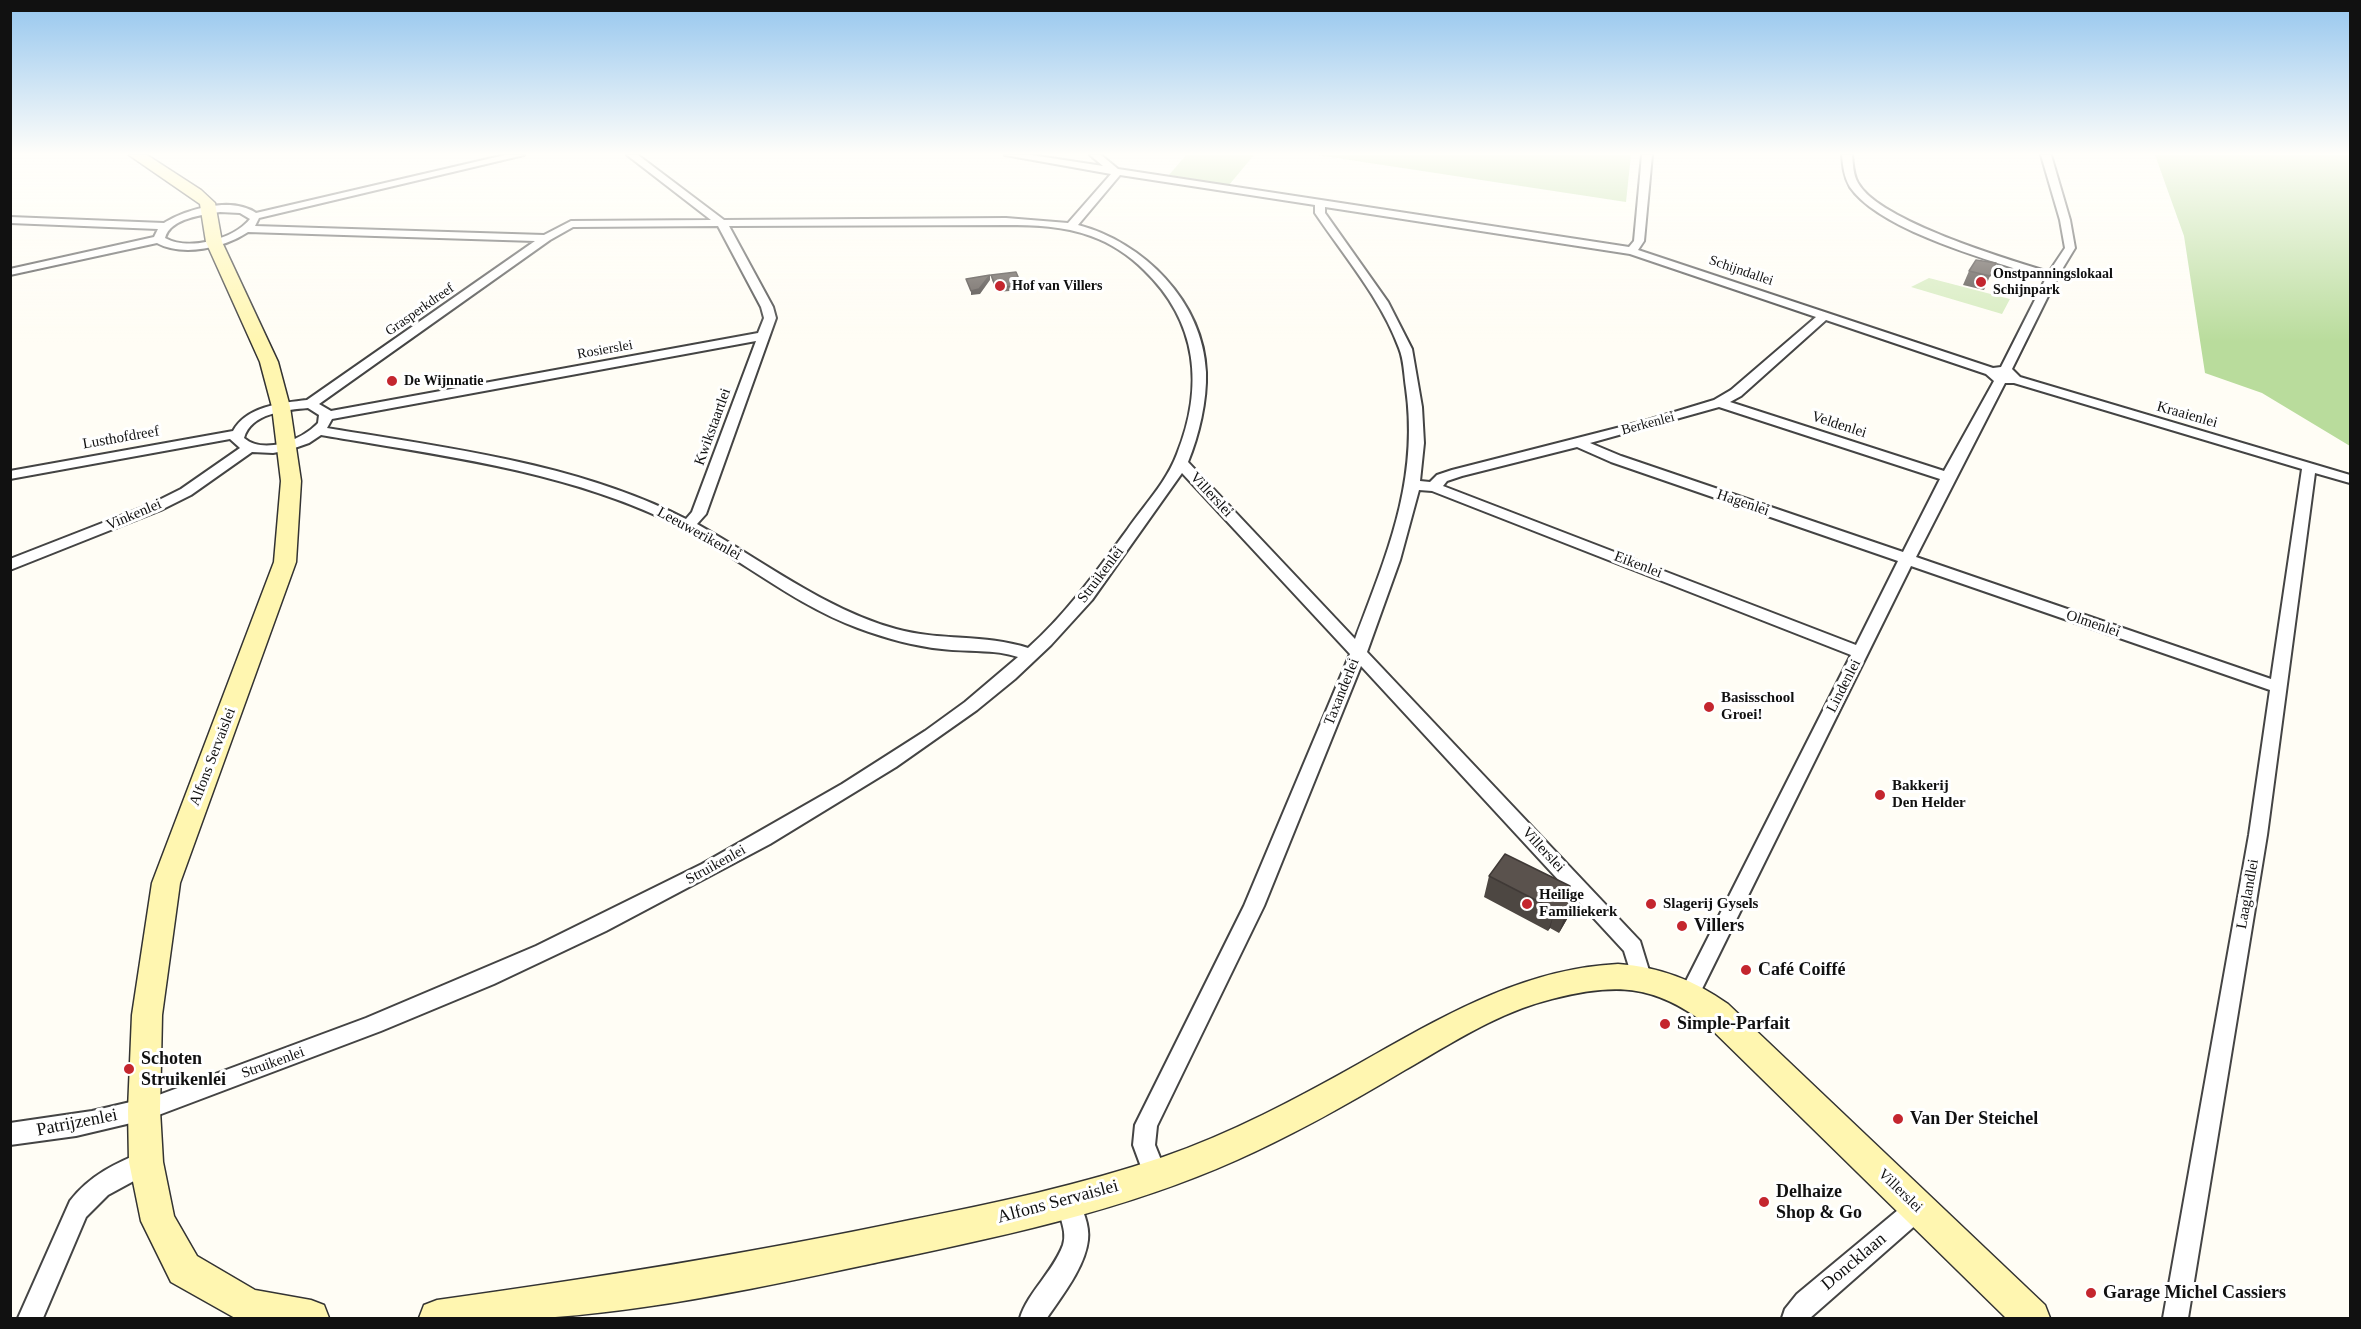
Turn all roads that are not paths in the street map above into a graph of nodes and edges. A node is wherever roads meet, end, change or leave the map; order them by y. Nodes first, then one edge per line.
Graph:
1 (185, 217) edge
2 (210, 217) edge
3 (255, 217) edge
4 (714, 217) edge
5 (1079, 217) edge
6 (1323, 217) edge
7 (1418, 217) edge
8 (1634, 217) edge
9 (1641, 217) edge
10 (1899, 217) edge
11 (2064, 217) edge
12 (10, 220) edge
13 (722, 223) junction
14 (166, 226) junction
15 (1071, 226) junction
16 (248, 229) junction
17 (159, 238) junction
18 (546, 238) junction
19 (214, 242) junction
20 (1633, 248) junction
21 (10, 272) edge
22 (2052, 276) junction
23 (1826, 315) junction
24 (763, 336) junction
25 (2003, 375) junction
26 (1719, 403) junction
27 (310, 404) junction
28 (281, 407) junction
29 (327, 416) junction
30 (318, 431) junction
31 (237, 434) junction
32 (1579, 442) junction
33 (285, 446) junction
34 (249, 448) junction
35 (1181, 463) junction
36 (2309, 467) junction
37 (10, 475) edge
38 (1948, 477) junction
39 (1414, 479) junction
40 (2350, 479) edge
41 (1438, 483) junction
42 (688, 525) junction
43 (1909, 560) junction
44 (10, 565) edge
45 (1358, 653) junction
46 (1861, 653) junction
47 (1031, 655) junction
48 (2278, 687) junction
49 (1641, 977) junction
50 (1690, 993) junction
51 (144, 1110) junction
52 (10, 1134) edge
53 (146, 1162) junction
54 (1155, 1174) junction
55 (1068, 1203) junction
56 (1918, 1208) junction
57 (30, 1318) edge
58 (311, 1318) edge
59 (437, 1318) edge
60 (1032, 1318) edge
61 (1794, 1318) edge
62 (2032, 1318) edge
63 (2176, 1318) edge

1 - 14 street
2 - 19 street, Alfons Servaislei
3 - 16 street
4 - 13 street
5 - 15 street
6 - 39 street, Taxanderlei
7 - 20 street, Schijndallei
8 - 20 street
9 - 20 street
10 - 22 street
11 - 22 street, Lindenlei
12 - 14 street
13 - 15 street, Villerslei
13 - 18 street, Villerslei
13 - 24 street
14 - 17 street
15 - 35 street, Villerslei
16 - 18 street, Villerslei
16 - 19 street
17 - 19 street
17 - 21 street
18 - 27 street, Grasperkdreef
19 - 28 street, Alfons Servaislei
20 - 23 street, Schijndallei
22 - 25 street, Lindenlei
23 - 25 street, Schijndallei
23 - 26 street, Berkenlei
24 - 29 street, Rosierslei
24 - 42 street, Kwikstaartlei
25 - 36 street, Kraaienlei
25 - 38 street, Lindenlei
26 - 32 street, Berkenlei
26 - 38 street, Veldenlei
27 - 28 street
27 - 29 street
28 - 31 street
28 - 33 street, Alfons Servaislei
29 - 30 street
30 - 33 street
30 - 42 street, Leeuwerikenlei
31 - 34 street
31 - 37 street, Lusthofdreef
32 - 41 street, Berkenlei
32 - 43 street, Hagenlei
33 - 34 street
33 - 51 street, Alfons Servaislei
34 - 44 street, Vinkenlei
35 - 45 street, Villerslei
35 - 47 street, Struikenlei
36 - 40 street, Kraaienlei
36 - 48 street, Laaglandlei
38 - 43 street, Lindenlei
39 - 41 street, Eikenlei
39 - 45 street, Taxanderlei
41 - 46 street, Eikenlei
42 - 47 street, Leeuwerikenlei
43 - 46 street, Lindenlei
43 - 48 street, Olmenlei
45 - 49 street, Villerslei
45 - 54 street, Taxanderlei
46 - 50 street, Lindenlei
47 - 51 street, Struikenlei
48 - 63 street, Laaglandlei
49 - 50 street, Villerslei
49 - 54 street, Alfons Servaislei
50 - 56 street, Villerslei
51 - 52 street, Patrijzenlei
51 - 53 street, Alfons Servaislei
53 - 57 street
53 - 58 street, Alfons Servaislei
54 - 55 street, Alfons Servaislei
55 - 59 street, Alfons Servaislei
55 - 60 street
56 - 61 street, Doncklaan
56 - 62 street, Villerslei

